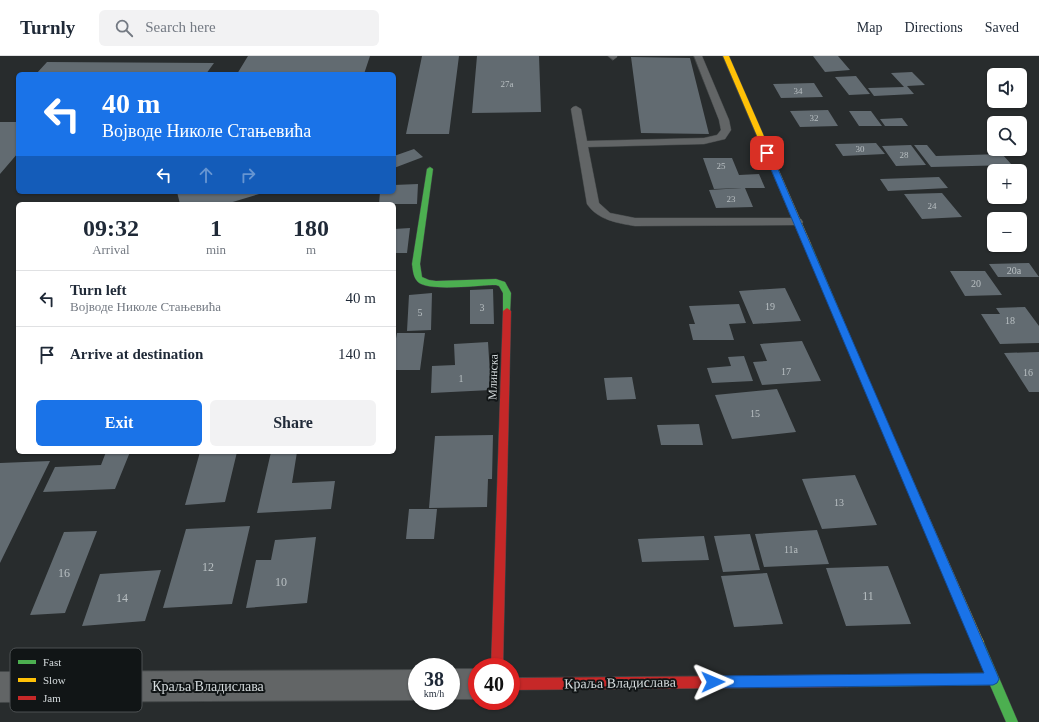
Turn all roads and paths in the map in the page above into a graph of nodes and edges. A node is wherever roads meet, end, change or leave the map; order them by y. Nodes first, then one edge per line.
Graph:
1 (698, 56) edge
2 (726, 56) edge
3 (576, 109) dead end
4 (583, 144) junction
5 (430, 169) dead end
6 (797, 222) junction
7 (497, 658) edge
8 (993, 679) junction
9 (520, 684) edge
10 (408, 685) edge
11 (142, 686) edge
12 (0, 687) edge
13 (10, 687) edge
14 (1012, 722) edge

1 - 4 lane
2 - 6 street
3 - 4 lane
4 - 6 lane
5 - 7 street, Млинска
6 - 8 street
8 - 9 street, Краља Владислава
8 - 14 street
10 - 11 street, Краља Владислава
12 - 13 street, Краља Владислава

